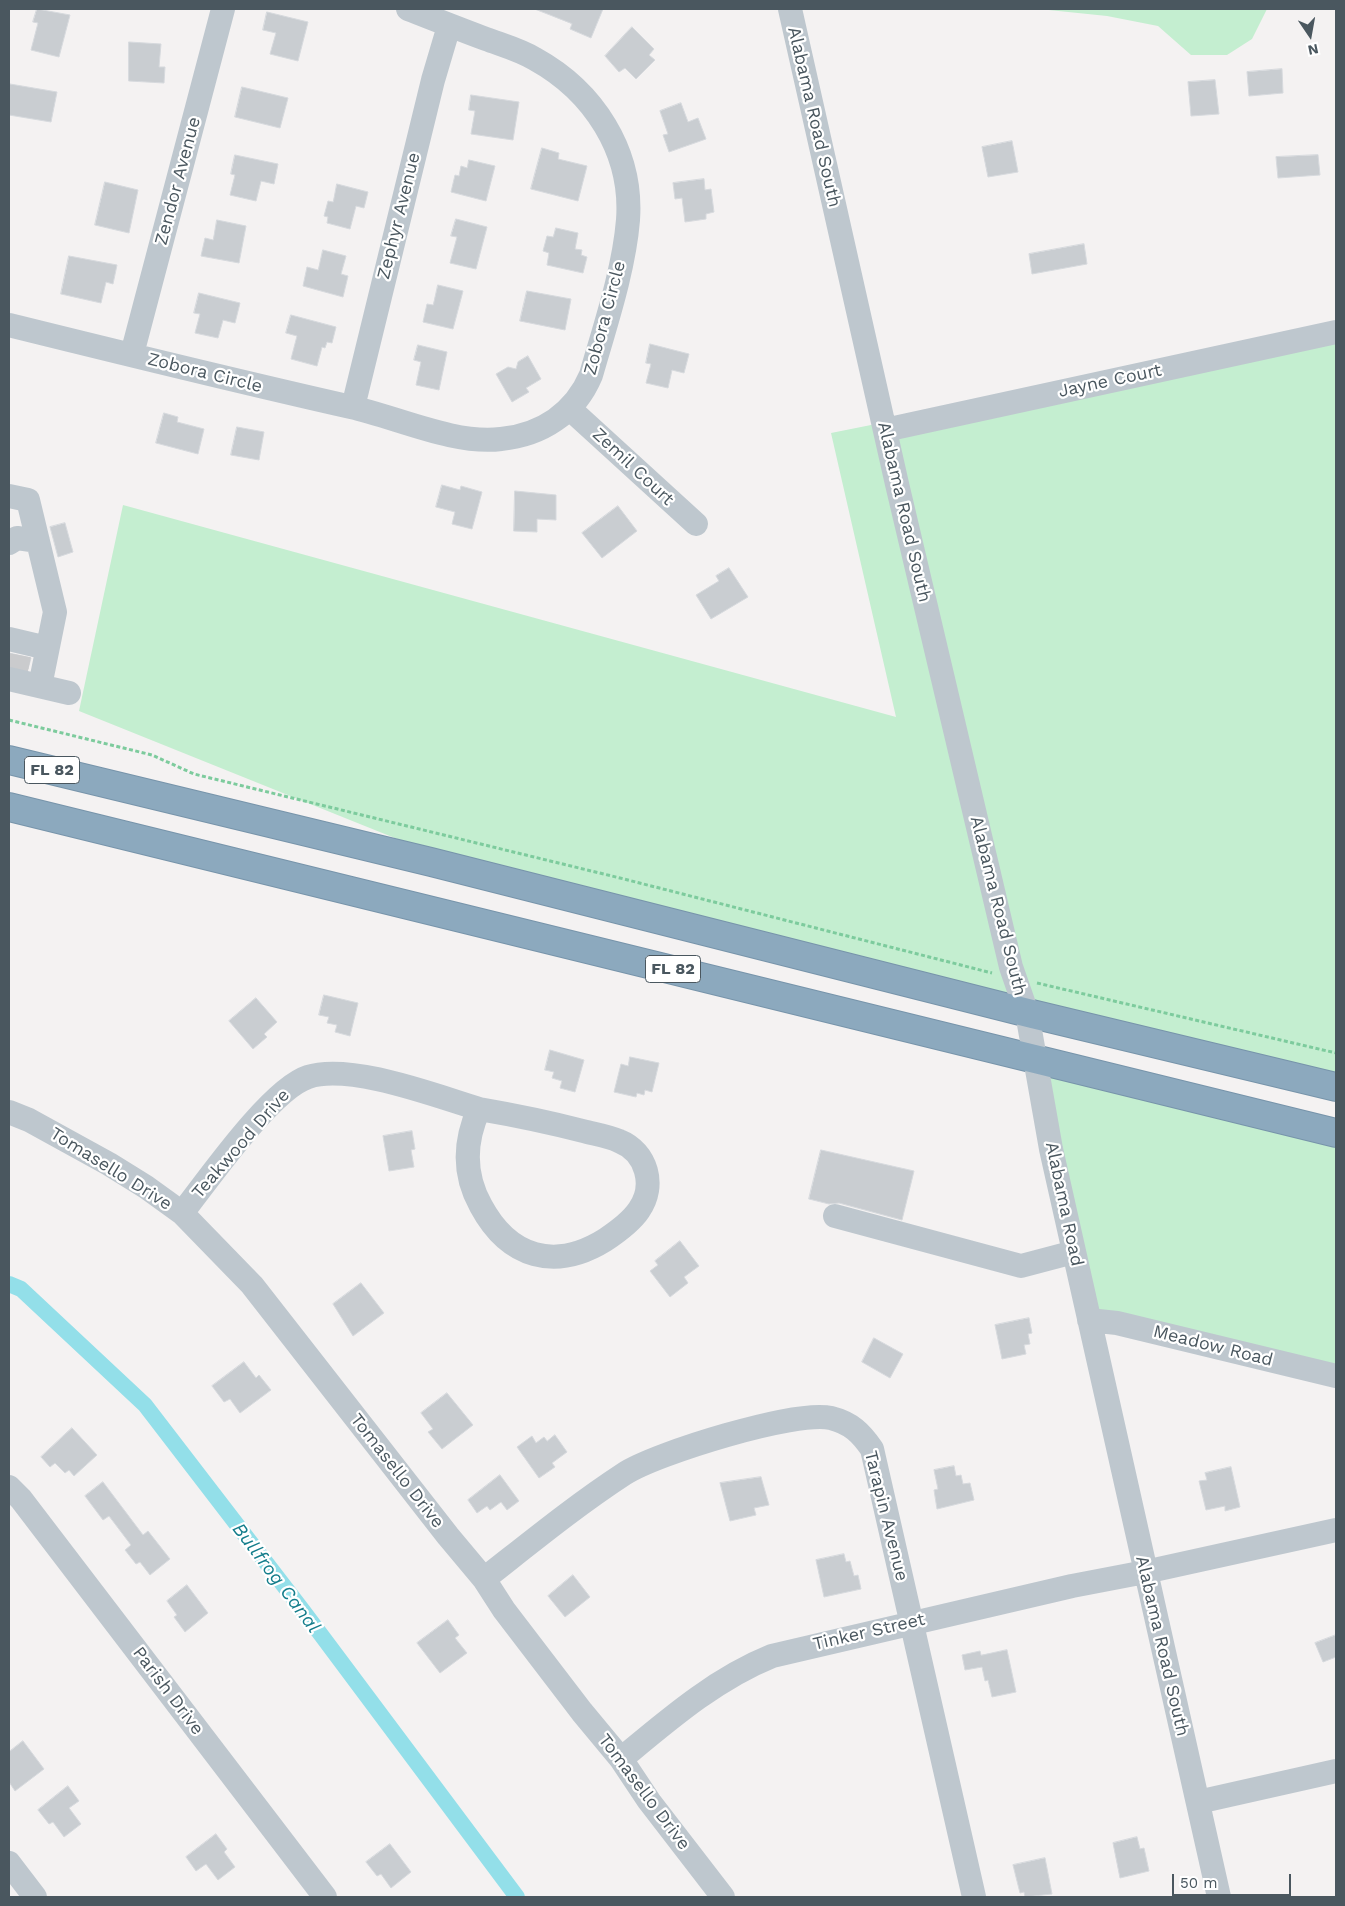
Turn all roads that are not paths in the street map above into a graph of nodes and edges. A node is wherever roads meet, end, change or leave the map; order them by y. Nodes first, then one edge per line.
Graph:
1 (223, 9) edge
2 (408, 9) edge
3 (790, 9) edge
4 (449, 26) junction
5 (9, 325) edge
6 (1336, 332) edge
7 (132, 354) junction
8 (353, 407) junction
9 (570, 409) junction
10 (885, 430) junction
11 (9, 496) edge
12 (696, 524) dead end
13 (16, 536) edge
14 (47, 648) junction
15 (14, 660) edge
16 (40, 686) junction
17 (69, 693) dead end
18 (9, 760) edge
19 (9, 807) edge
20 (1026, 1013) junction
21 (1035, 1059) junction
22 (1336, 1087) edge
23 (479, 1108) junction
24 (9, 1112) edge
25 (1336, 1133) edge
26 (182, 1213) junction
27 (834, 1216) dead end
28 (1074, 1252) junction
29 (1089, 1320) junction
30 (1336, 1376) edge
31 (1106, 1395) joint
32 (9, 1487) edge
33 (1336, 1530) edge
34 (1145, 1572) junction
35 (484, 1578) junction
36 (912, 1622) junction
37 (621, 1759) junction
38 (1336, 1770) edge
39 (1198, 1802) junction
40 (9, 1862) edge
41 (35, 1897) edge
42 (325, 1897) edge
43 (724, 1897) edge
44 (974, 1897) edge
45 (1219, 1897) edge

1 - 7 street, Zendor Avenue
2 - 4 street, Zobora Circle
3 - 10 street, Alabama Road South
4 - 8 street, Zephyr Avenue
4 - 9 street, Zobora Circle
5 - 7 street, Zobora Circle
6 - 10 street, Jayne Court
7 - 8 street, Zobora Circle
8 - 9 street, Zobora Circle
9 - 12 street, Zemil Court
10 - 20 street, Alabama Road South
11 - 13 street
13 - 14 street
14 - 15 street
14 - 16 street
15 - 16 street
16 - 17 street
18 - 20 highway, FL 82
19 - 21 highway, FL 82
20 - 21 street, Alabama Road
20 - 22 highway, FL 82
21 - 25 highway, FL 82
21 - 28 street, Alabama Road
23 - 23 street
23 - 26 street, Teakwood Drive
24 - 26 street, Tomasello Drive
26 - 35 street, Tomasello Drive
27 - 28 street
28 - 29 street, Alabama Road
29 - 30 street, Meadow Road
29 - 31 street, Alabama Road
31 - 34 street, Alabama Road South
32 - 42 street, Parish Drive
33 - 34 street, Tinker Street
34 - 36 street, Tinker Street
34 - 39 street, Alabama Road South
35 - 36 street, Tarapin Avenue
35 - 37 street, Tomasello Drive
36 - 37 street, Tinker Street
36 - 44 street, Tarapin Avenue
37 - 43 street, Tomasello Drive
38 - 39 street
39 - 45 street, Alabama Road South
40 - 41 street

